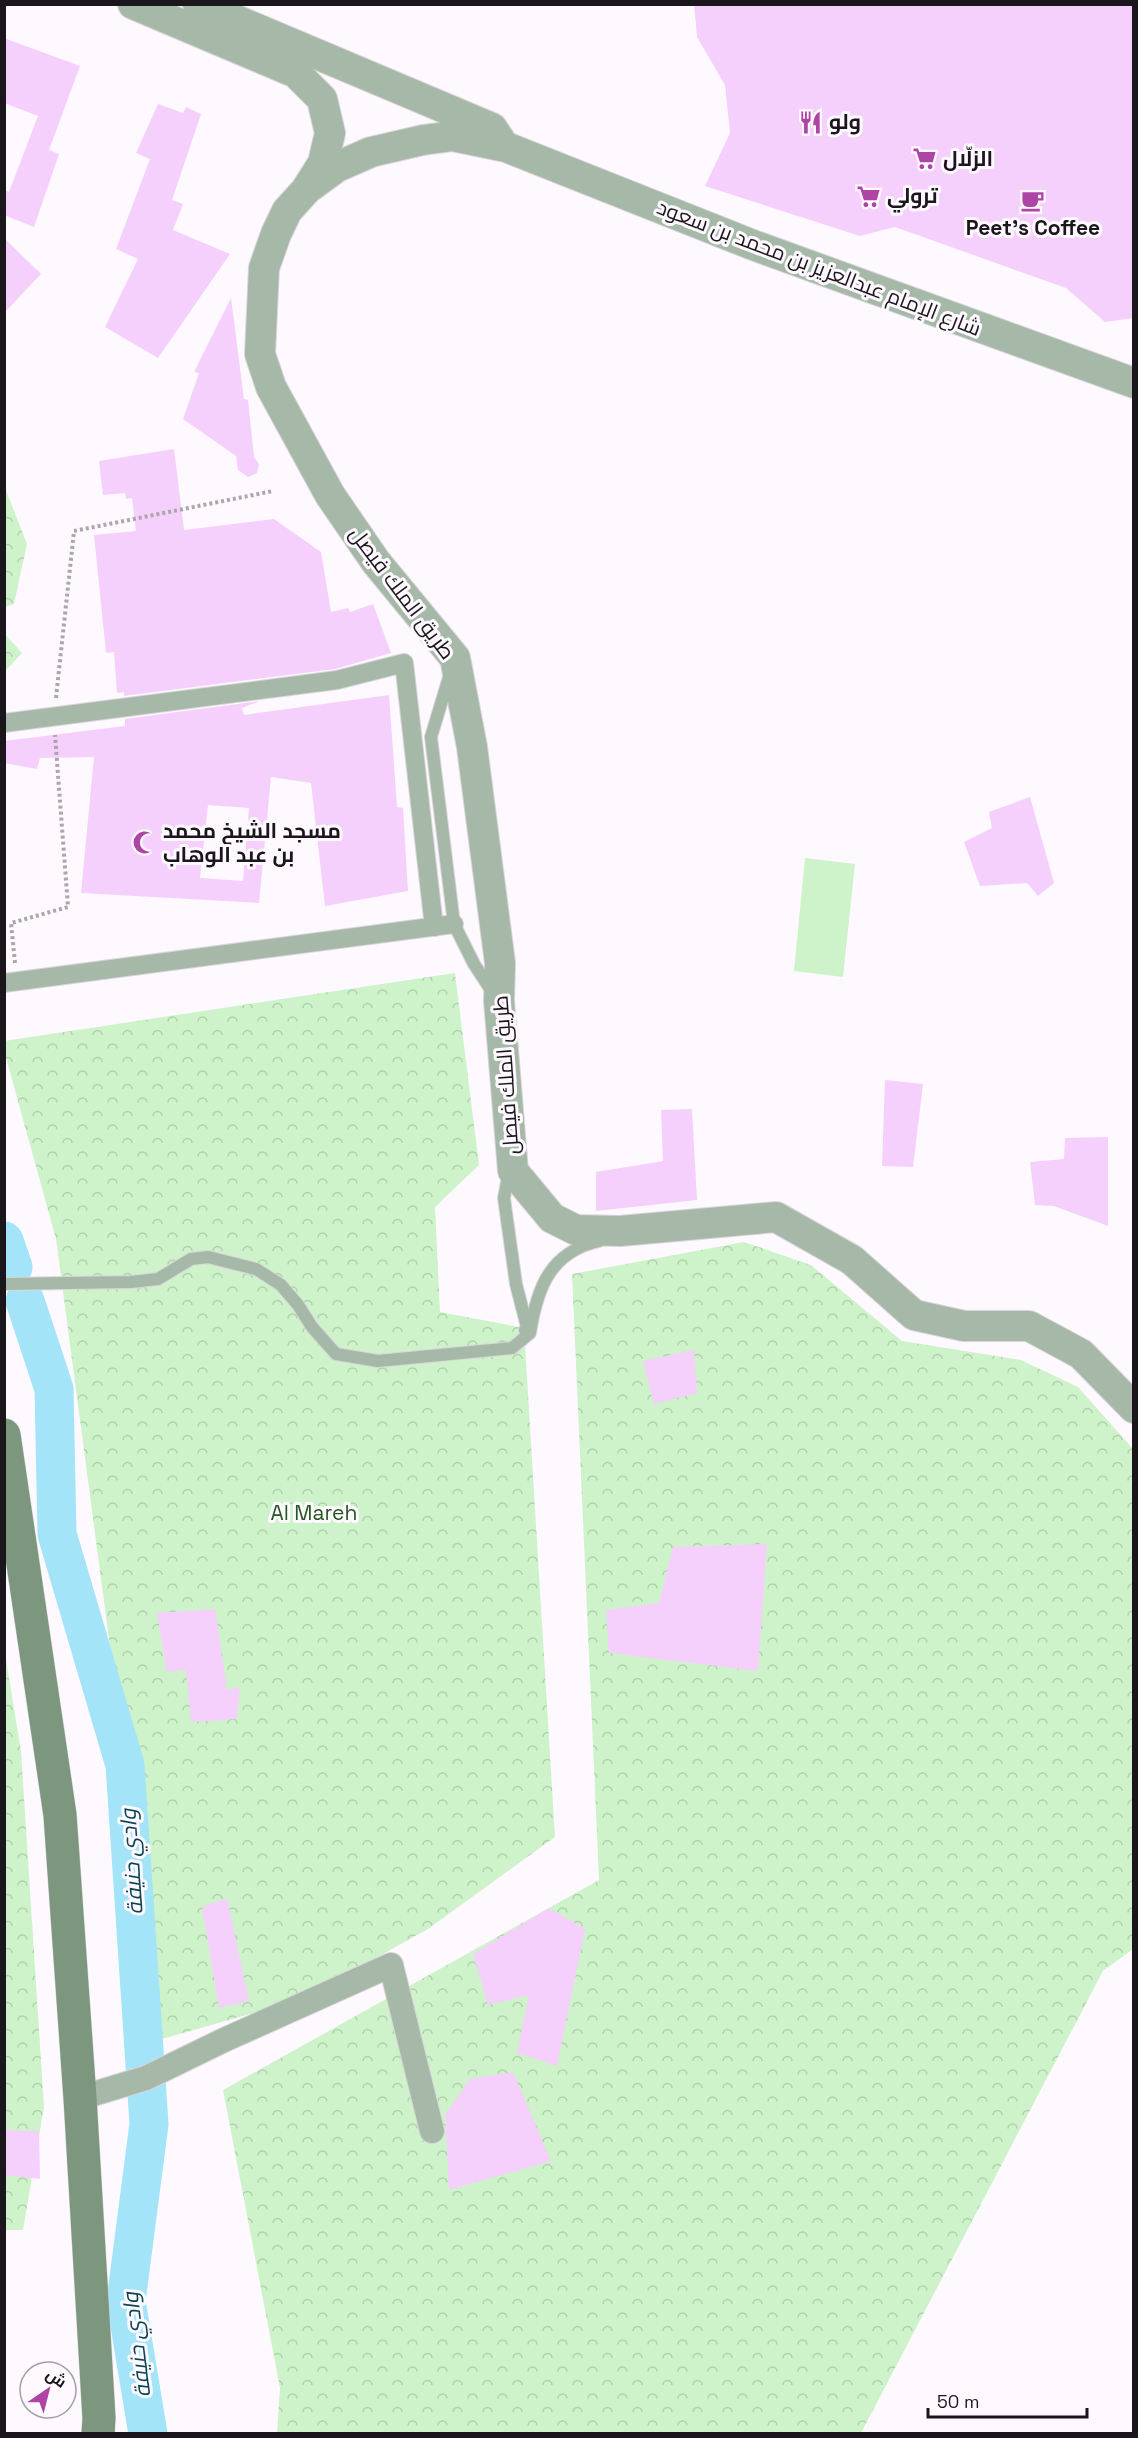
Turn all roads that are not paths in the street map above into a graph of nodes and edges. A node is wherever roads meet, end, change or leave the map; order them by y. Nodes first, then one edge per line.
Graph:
1 (134, 4) edge
2 (198, 4) edge
3 (506, 147) junction
4 (306, 190) junction
5 (1134, 383) edge
6 (455, 658) junction
7 (4, 723) edge
8 (454, 924) junction
9 (434, 927) junction
10 (4, 983) edge
11 (499, 1001) junction
12 (513, 1171) junction
13 (620, 1231) junction
14 (4, 1284) edge
15 (512, 1348) junction
16 (1134, 1408) edge
17 (4, 1435) edge
18 (80, 2098) junction
19 (432, 2131) dead end
20 (98, 2433) edge

1 - 4 street
2 - 3 street
3 - 4 street, شارع الإمام عبدالعزيز بن محمد بن سعود
3 - 5 street, شارع الإمام عبدالعزيز بن محمد بن سعود
4 - 6 street, طريق الملك فيصل
6 - 8 lane
6 - 11 street, طريق الملك فيصل
7 - 9 street
8 - 9 street
8 - 11 lane
9 - 10 street
11 - 12 street, طريق الملك فيصل
12 - 13 street
12 - 15 lane
13 - 15 lane
13 - 16 street
14 - 15 lane
17 - 18 main road
18 - 19 street
18 - 20 main road

